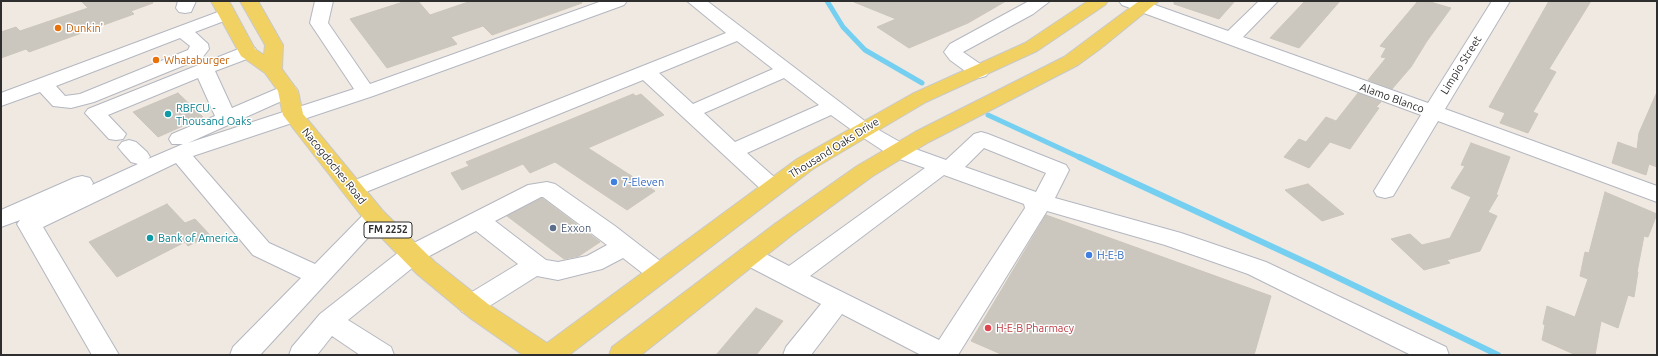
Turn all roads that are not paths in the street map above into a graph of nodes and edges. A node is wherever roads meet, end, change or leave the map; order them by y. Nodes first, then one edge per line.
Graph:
1 (250, 1) edge
2 (618, 1) edge
3 (696, 1) edge
4 (1040, 1) edge
5 (1099, 1) edge
6 (1269, 1) edge
7 (1501, 1) edge
8 (328, 2) edge
9 (1140, 3) edge
10 (223, 7) edge
11 (182, 31) junction
12 (740, 34) junction
13 (1231, 38) junction
14 (248, 52) junction
15 (204, 69) junction
16 (272, 69) junction
17 (787, 70) junction
18 (646, 72) junction
19 (979, 72) junction
20 (43, 84) junction
21 (288, 92) junction
22 (366, 92) junction
23 (1, 100) edge
24 (834, 106) junction
25 (690, 112) junction
26 (1432, 112) junction
27 (293, 115) junction
28 (228, 118) junction
29 (863, 129) junction
30 (128, 146) junction
31 (733, 151) junction
32 (899, 151) junction
33 (179, 153) junction
34 (946, 168) junction
35 (773, 188) junction
36 (353, 189) junction
37 (1385, 191) dead end
38 (1657, 194) edge
39 (1038, 200) junction
40 (375, 217) junction
41 (1, 219) edge
42 (478, 220) junction
43 (625, 246) junction
44 (413, 254) junction
45 (749, 256) junction
46 (536, 265) junction
47 (659, 273) junction
48 (318, 276) junction
49 (791, 278) junction
50 (838, 301) junction
51 (471, 304) junction
52 (329, 321) junction
53 (106, 355) edge
54 (243, 355) edge
55 (302, 355) edge
56 (381, 355) edge
57 (544, 355) edge
58 (550, 355) edge
59 (622, 355) edge
60 (796, 355) edge
61 (944, 355) edge
62 (1436, 355) edge

1 - 16 main road
2 - 22 street
3 - 12 street
4 - 19 street
5 - 19 main road, Thousand Oaks Drive
6 - 13 street
7 - 26 street, Limpio Street
8 - 22 street
9 - 13 street, Alamo Blanco
9 - 32 main road
10 - 11 street
10 - 14 main road, Nacogdoches Road / FM 2252
11 - 20 street
11 - 20 street
12 - 17 street
12 - 18 street
13 - 26 street, Alamo Blanco
14 - 15 street
14 - 16 main road, Nacogdoches Road / FM 2252
15 - 28 street
15 - 30 street
16 - 21 main road, Nacogdoches Road / FM 2252
17 - 24 street
17 - 25 street
18 - 25 street
18 - 36 street
19 - 29 main road, Thousand Oaks Drive
20 - 23 street
21 - 27 main road, Nacogdoches Road / FM 2252
21 - 28 street
22 - 27 street
24 - 29 street
24 - 31 street
25 - 31 street
26 - 37 street, Limpio Street
26 - 38 street, Alamo Blanco
27 - 33 street
27 - 36 main road, Nacogdoches Road / FM 2252
28 - 30 street
29 - 32 street
29 - 35 main road, Thousand Oaks Drive
30 - 41 street
31 - 35 street
32 - 34 street
32 - 45 main road
33 - 48 street
33 - 53 street
34 - 39 street
34 - 39 street
34 - 49 street
35 - 47 main road, Thousand Oaks Drive
36 - 40 main road, Nacogdoches Road / FM 2252
39 - 61 street
39 - 62 street
40 - 44 main road, Nacogdoches Road / FM 2252
40 - 48 street
42 - 43 street
42 - 44 street
42 - 46 street
43 - 46 street
43 - 47 street
44 - 51 main road, Nacogdoches Road / FM 2252
44 - 52 street
45 - 49 street
45 - 59 main road
46 - 51 street
47 - 58 main road, Thousand Oaks Drive
48 - 54 street
49 - 50 street
50 - 60 street
50 - 61 street
51 - 57 main road, Nacogdoches Road / FM 2252
52 - 55 street
52 - 56 street

